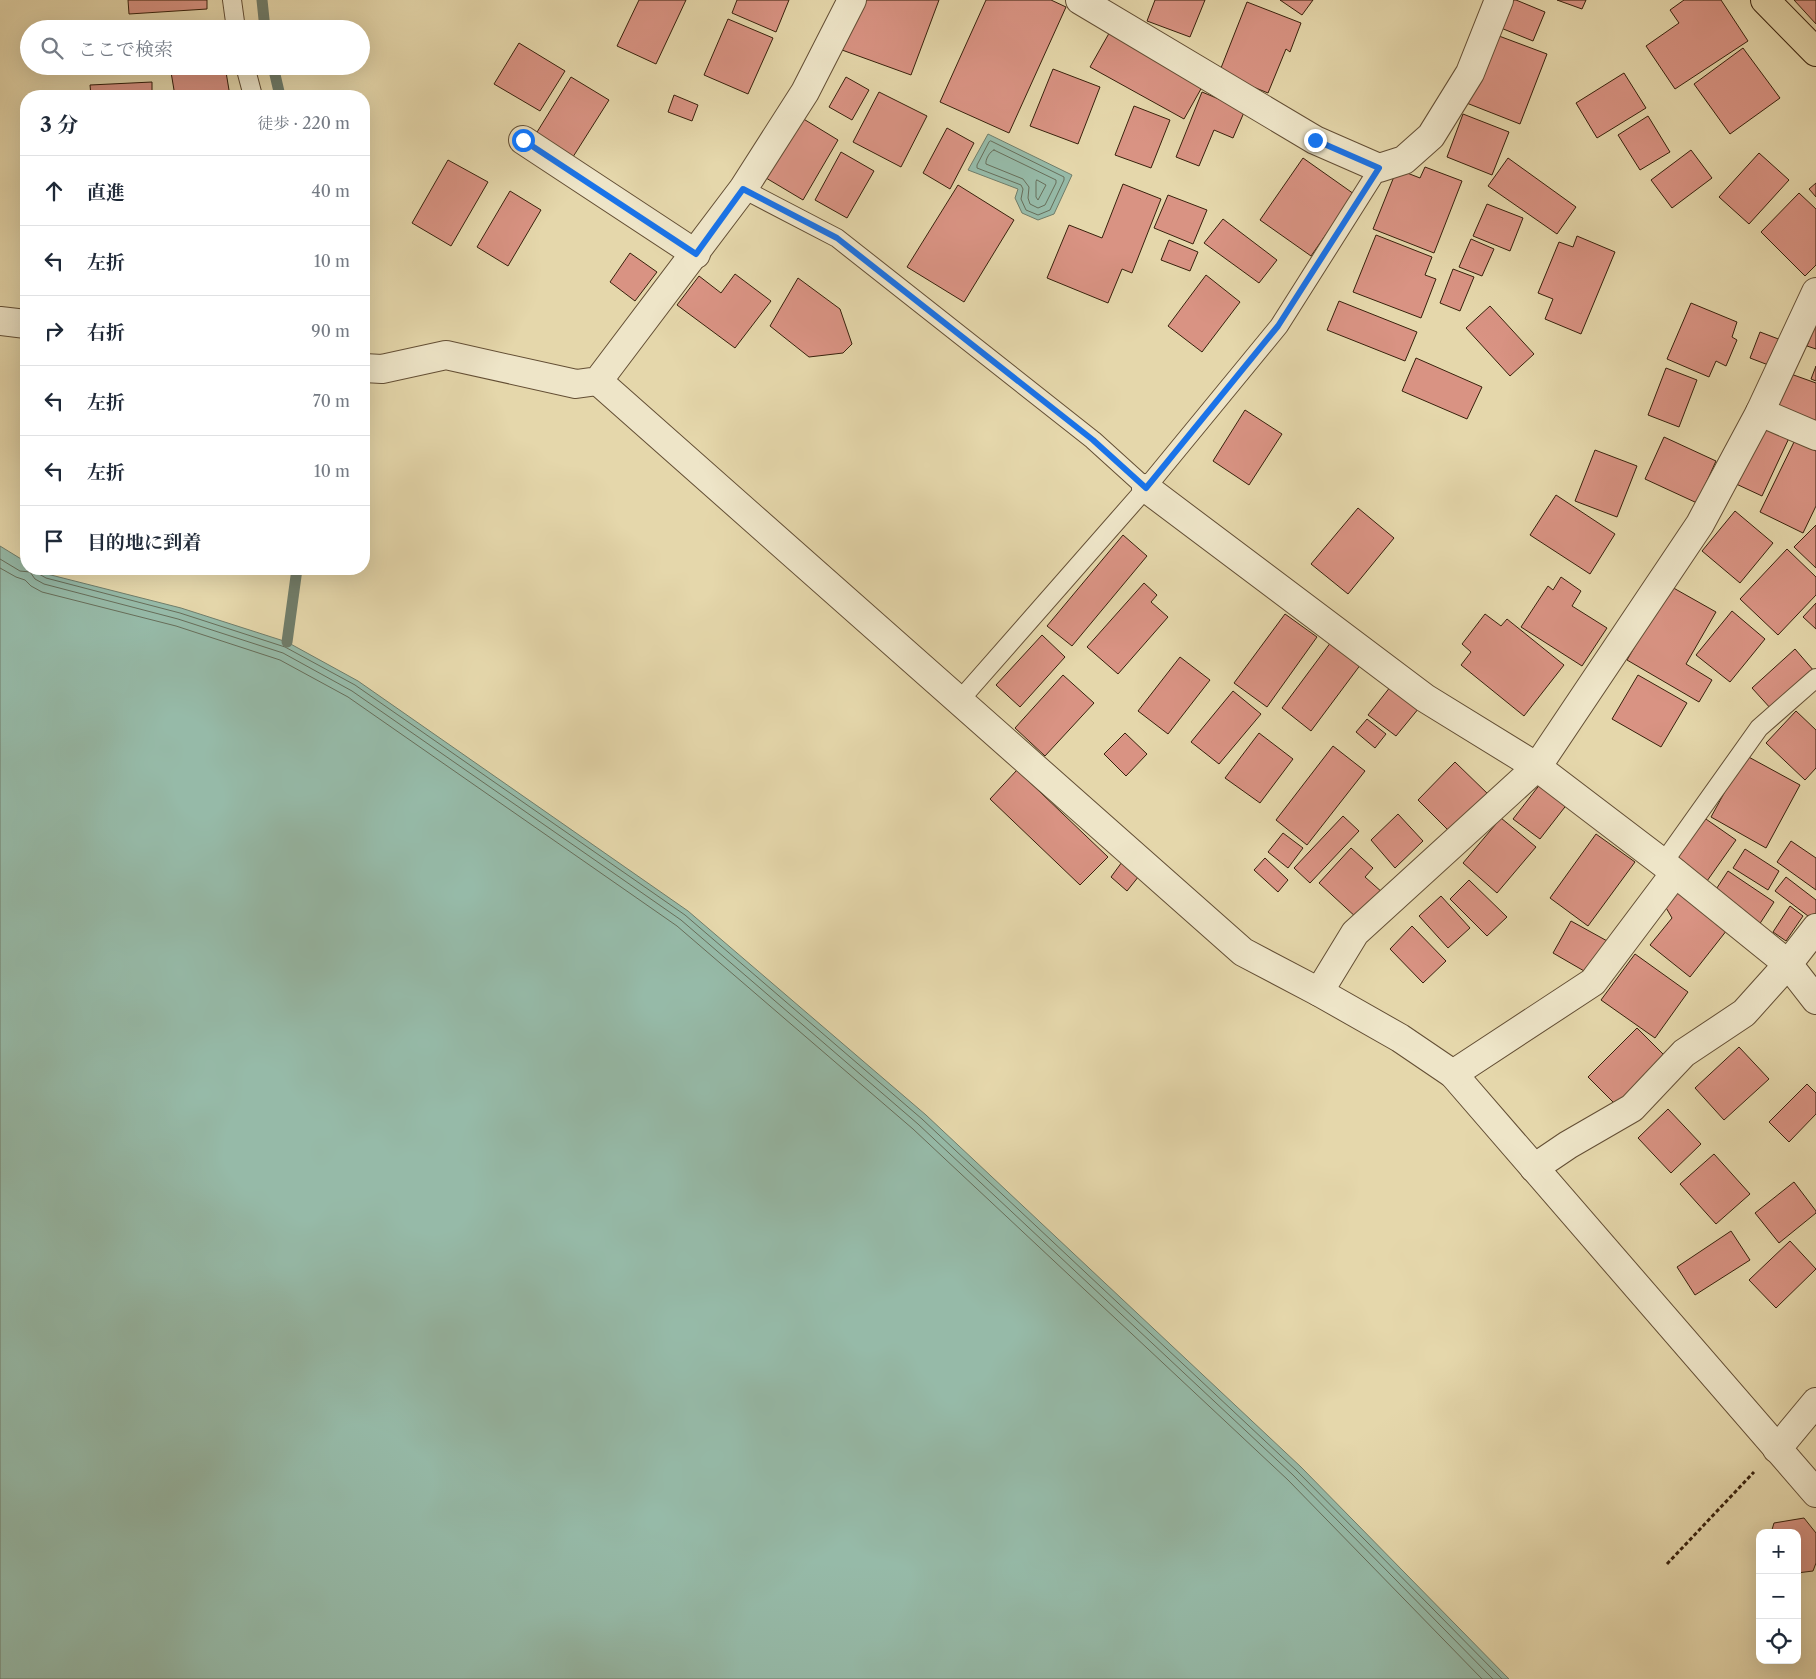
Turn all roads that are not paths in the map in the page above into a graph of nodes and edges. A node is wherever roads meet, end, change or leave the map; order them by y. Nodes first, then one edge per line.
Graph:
1 (232, 0) edge
2 (852, 0) edge
3 (1080, 0) edge
4 (1499, 0) edge
5 (1765, 0) edge
6 (235, 20) edge
7 (1816, 52) edge
8 (247, 75) edge
9 (251, 90) edge
10 (523, 140) dead end
11 (1379, 168) junction
12 (743, 189) junction
13 (696, 254) junction
14 (1816, 292) edge
15 (0, 321) edge
16 (20, 323) edge
17 (373, 369) edge
18 (598, 382) junction
19 (1760, 412) junction
20 (1816, 436) edge
21 (1146, 488) junction
22 (1816, 678) edge
23 (958, 700) junction
24 (1537, 767) junction
25 (1669, 868) junction
26 (1816, 928) edge
27 (1788, 964) junction
28 (1319, 992) junction
29 (1816, 1000) edge
30 (1453, 1074) junction
31 (1534, 1168) junction
32 (1816, 1402) edge
33 (1777, 1449) junction
34 (1816, 1493) edge

1 - 6 lane
2 - 12 street
3 - 11 street
4 - 11 street
5 - 7 highway
8 - 9 lane
10 - 13 street
11 - 21 lane
12 - 13 street
12 - 21 lane
13 - 18 street
14 - 19 street
15 - 16 street
17 - 18 street
18 - 23 street
19 - 20 street
19 - 24 street
21 - 23 lane
21 - 24 street
22 - 25 lane
23 - 28 street
24 - 25 street
24 - 28 street
25 - 27 street
25 - 30 street
26 - 27 street
27 - 29 street
27 - 31 street
28 - 30 street
30 - 31 street
31 - 33 street
32 - 33 street
33 - 34 street

